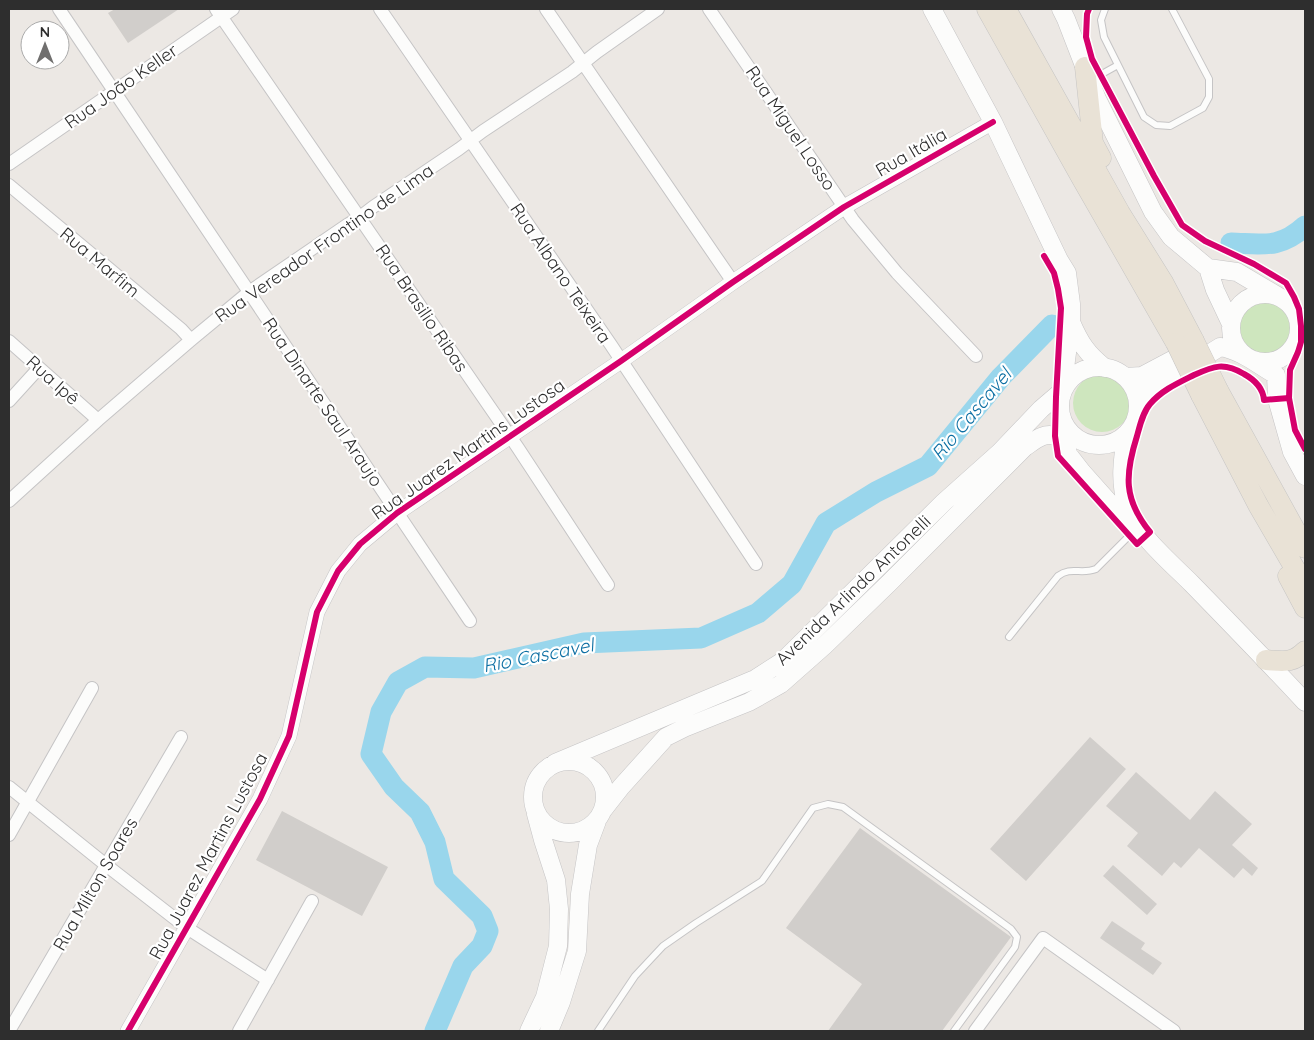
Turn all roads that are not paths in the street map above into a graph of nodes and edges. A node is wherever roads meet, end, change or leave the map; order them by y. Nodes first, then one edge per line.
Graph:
1 (58, 9) edge
2 (234, 9) edge
3 (380, 9) edge
4 (546, 9) edge
5 (658, 9) edge
6 (709, 9) edge
7 (932, 9) edge
8 (988, 9) edge
9 (1006, 9) edge
10 (1060, 9) edge
11 (1076, 9) edge
12 (1105, 9) edge
13 (1172, 9) edge
14 (219, 13) edge
15 (583, 63) junction
16 (1118, 65) junction
17 (1085, 66) junction
18 (114, 91) junction
19 (992, 122) junction
20 (470, 140) junction
21 (9, 164) edge
22 (9, 185) edge
23 (844, 207) junction
24 (360, 217) junction
25 (1208, 268) junction
26 (733, 282) junction
27 (1163, 282) junction
28 (249, 292) junction
29 (1281, 298) junction
30 (1072, 322) junction
31 (1231, 324) junction
32 (191, 340) junction
33 (9, 341) edge
34 (1185, 342) junction
35 (1294, 346) junction
36 (976, 356) dead end
37 (1252, 360) junction
38 (621, 361) junction
39 (39, 368) junction
40 (1105, 368) junction
41 (1276, 375) junction
42 (1124, 377) junction
43 (1062, 391) junction
44 (1210, 392) junction
45 (9, 401) edge
46 (1137, 416) junction
47 (98, 420) junction
48 (1067, 430) junction
49 (1127, 434) junction
50 (509, 436) junction
51 (1305, 476) edge
52 (9, 502) edge
53 (1258, 506) junction
54 (397, 513) junction
55 (1139, 533) junction
56 (1305, 548) edge
57 (756, 564) dead end
58 (608, 585) dead end
59 (1305, 586) edge
60 (1305, 608) edge
61 (470, 621) dead end
62 (1009, 637) dead end
63 (1305, 651) edge
64 (1266, 660) junction
65 (92, 688) dead end
66 (1305, 702) edge
67 (181, 737) dead end
68 (555, 763) junction
69 (9, 786) edge
70 (28, 802) junction
71 (536, 813) junction
72 (600, 816) junction
73 (9, 836) edge
74 (106, 865) junction
75 (312, 901) dead end
76 (187, 928) junction
77 (268, 980) junction
78 (10, 1031) edge
79 (128, 1031) edge
80 (239, 1031) edge
81 (529, 1031) edge
82 (549, 1031) edge
83 (598, 1031) edge
84 (954, 1031) edge
85 (975, 1031) edge
86 (1174, 1031) edge

1 - 18 street, Rua Dinarte Saul Araujo
2 - 14 street, Rua João Keller
3 - 20 street, Rua Albano Teixeira
4 - 15 street
5 - 15 street, Rua Vereador Frontino de Lima
6 - 23 street, Rua Miguel Losso
7 - 19 main road
8 - 34 highway
9 - 27 highway
10 - 17 main road
11 - 17 main road
12 - 16 lane
13 - 16 lane
14 - 18 street, Rua João Keller
14 - 24 street, Rua Brasilio Ribas
15 - 20 street, Rua Vereador Frontino de Lima
15 - 26 street
16 - 17 lane
17 - 25 main road
17 - 27 highway
18 - 21 street, Rua João Keller
18 - 28 street, Rua Dinarte Saul Araujo
19 - 23 street, Rua Itália
19 - 30 main road
20 - 24 street, Rua Vereador Frontino de Lima
20 - 38 street, Rua Albano Teixeira
22 - 32 street, Rua Marfim
23 - 26 street, Rua Juarez Martins Lustosa
23 - 36 street, Rua Miguel Losso
24 - 28 street, Rua Vereador Frontino de Lima
24 - 50 street, Rua Brasilio Ribas
25 - 29 main road
25 - 31 main road
26 - 38 street, Rua Juarez Martins Lustosa
27 - 34 highway
28 - 32 street, Rua Vereador Frontino de Lima
28 - 54 street, Rua Dinarte Saul Araujo
29 - 31 main road
29 - 35 main road
30 - 40 main road
30 - 43 main road
31 - 37 main road
31 - 42 main road
32 - 47 street, Rua Vereador Frontino de Lima
33 - 39 street, Rua Ipê
34 - 44 highway, bridge
35 - 37 main road
35 - 41 main road
37 - 41 main road
37 - 46 main road
38 - 50 street, Rua Juarez Martins Lustosa
38 - 57 street, Rua Albano Teixeira
39 - 45 street
39 - 47 street, Rua Ipê
40 - 42 main road
40 - 43 main road
41 - 51 main road
42 - 46 main road
43 - 48 main road
43 - 68 main road, Avenida Arlindo Antonelli
44 - 53 highway
44 - 56 highway
46 - 49 main road
47 - 52 street, Rua Vereador Frontino de Lima
48 - 49 main road
48 - 55 main road
48 - 72 main road, Avenida Arlindo Antonelli
49 - 55 main road
50 - 54 street, Rua Juarez Martins Lustosa
50 - 58 street, Rua Brasilio Ribas
53 - 59 highway
53 - 60 highway
54 - 61 street, Rua Dinarte Saul Araujo
54 - 76 street, Rua Juarez Martins Lustosa
55 - 62 lane
55 - 64 main road
63 - 64 highway
64 - 66 main road
65 - 70 street
67 - 74 street, Rua Milton Soares
68 - 71 main road, Avenida Arlindo Antonelli
68 - 72 main road, Avenida Arlindo Antonelli
69 - 70 street
70 - 73 street
70 - 74 street
71 - 72 main road, Avenida Arlindo Antonelli
71 - 81 main road, Avenida Arlindo Antonelli
72 - 82 main road, Avenida Arlindo Antonelli
74 - 76 street
74 - 78 street, Rua Milton Soares
75 - 77 street
76 - 77 street
76 - 79 street, Rua Juarez Martins Lustosa
77 - 80 street
83 - 84 lane
85 - 86 street

